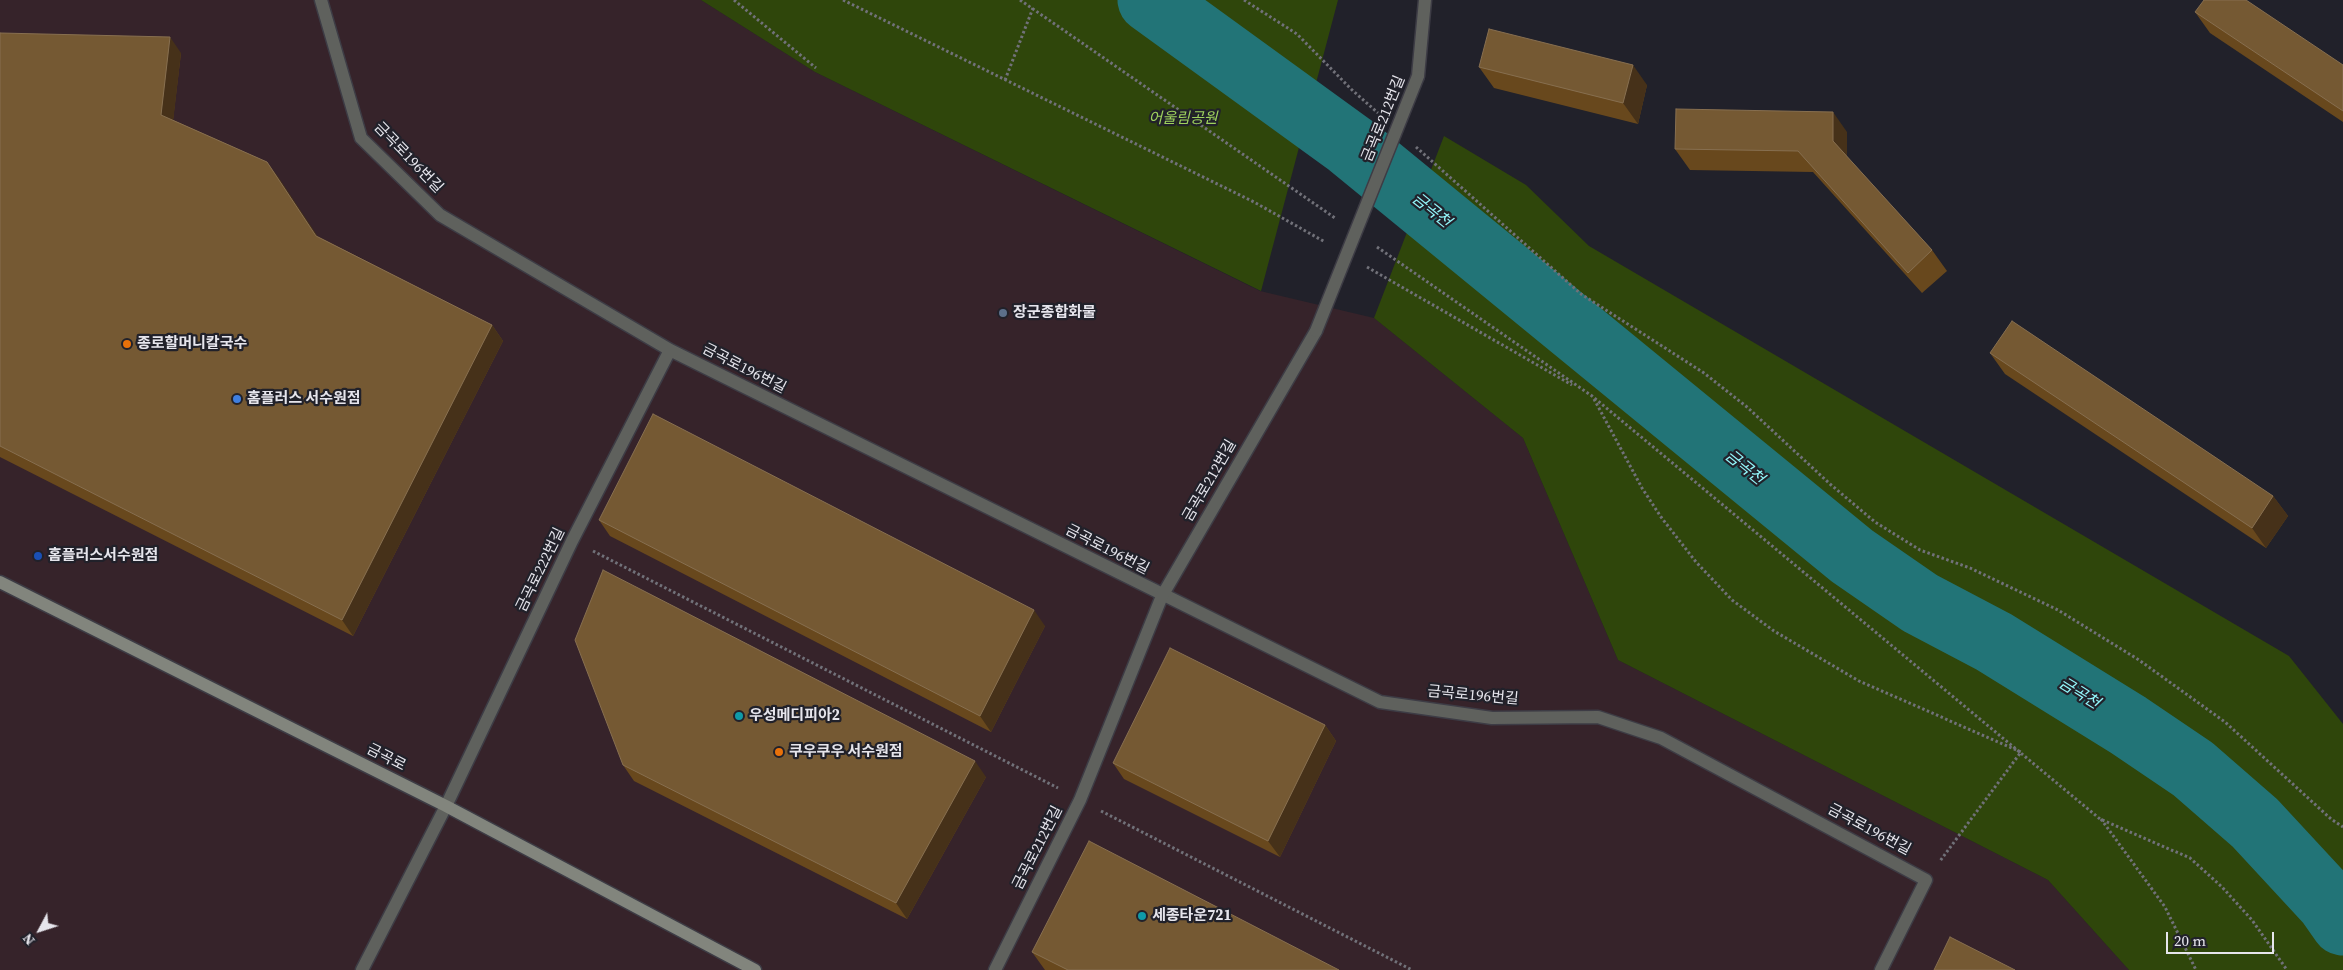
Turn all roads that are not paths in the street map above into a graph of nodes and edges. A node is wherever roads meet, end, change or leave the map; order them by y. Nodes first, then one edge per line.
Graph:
1 (321, 0) edge
2 (1425, 0) edge
3 (670, 350) junction
4 (0, 582) edge
5 (1162, 596) junction
6 (446, 806) junction
7 (362, 970) edge
8 (755, 970) edge
9 (995, 970) edge
10 (1881, 970) edge

1 - 3 street, 금곡로196번길
2 - 5 street, 금곡로212번길, bridge
3 - 5 street, 금곡로196번길
3 - 6 street, 금곡로222번길
4 - 6 main road, 금곡로
5 - 9 street, 금곡로212번길
5 - 10 street, 금곡로196번길
6 - 7 street, 금곡로222번길
6 - 8 main road, 금곡로

